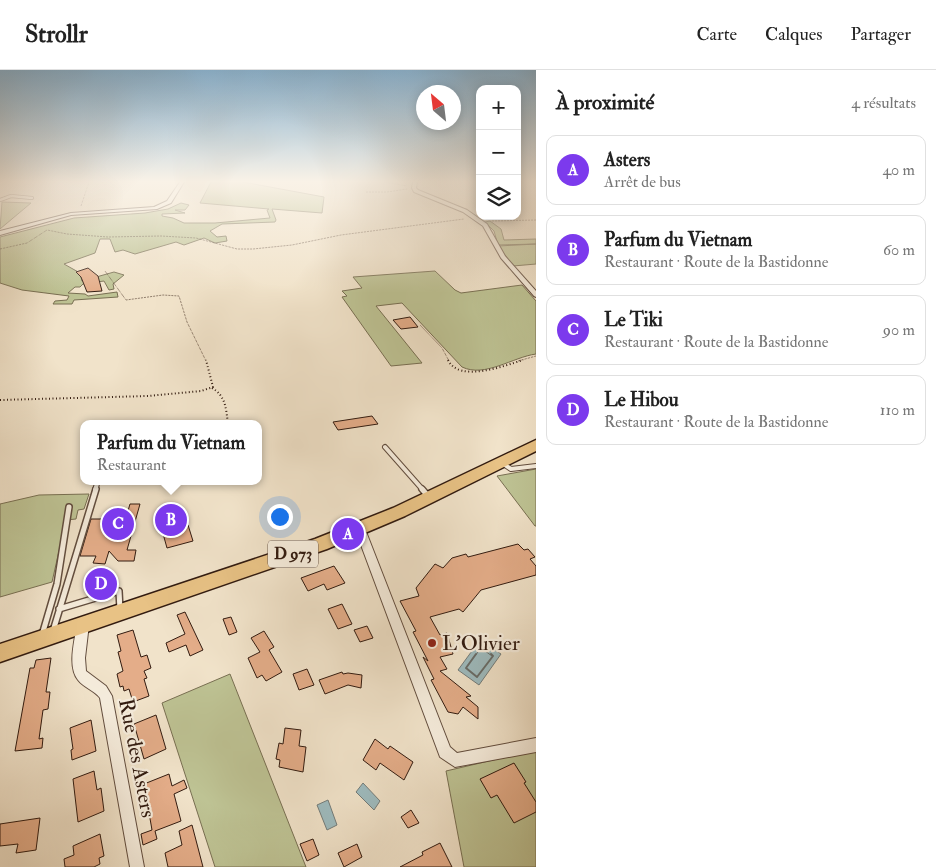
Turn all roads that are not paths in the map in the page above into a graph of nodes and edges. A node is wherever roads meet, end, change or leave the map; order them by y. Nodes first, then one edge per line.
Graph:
1 (54, 219) edge
2 (478, 219) edge
3 (0, 233) edge
4 (536, 295) edge
5 (536, 445) edge
6 (385, 447) dead end
7 (501, 462) junction
8 (536, 466) edge
9 (97, 485) edge
10 (429, 497) junction
11 (69, 507) dead end
12 (360, 529) junction
13 (59, 609) junction
14 (120, 612) junction
15 (83, 624) junction
16 (46, 637) junction
17 (4, 652) edge
18 (79, 667) joint
19 (536, 746) edge
20 (136, 867) edge

1 - 3 street
2 - 4 street
5 - 7 main road, D 973
6 - 10 lane
7 - 8 lane
7 - 10 main road, D 973
9 - 13 lane
10 - 12 main road, D 973
11 - 16 lane
12 - 14 main road, D 973
12 - 19 street
13 - 14 lane
13 - 16 lane
14 - 15 main road, D 973
15 - 16 main road, D 973
15 - 18 street
16 - 17 main road, D 973
18 - 20 street, Rue des Asters

